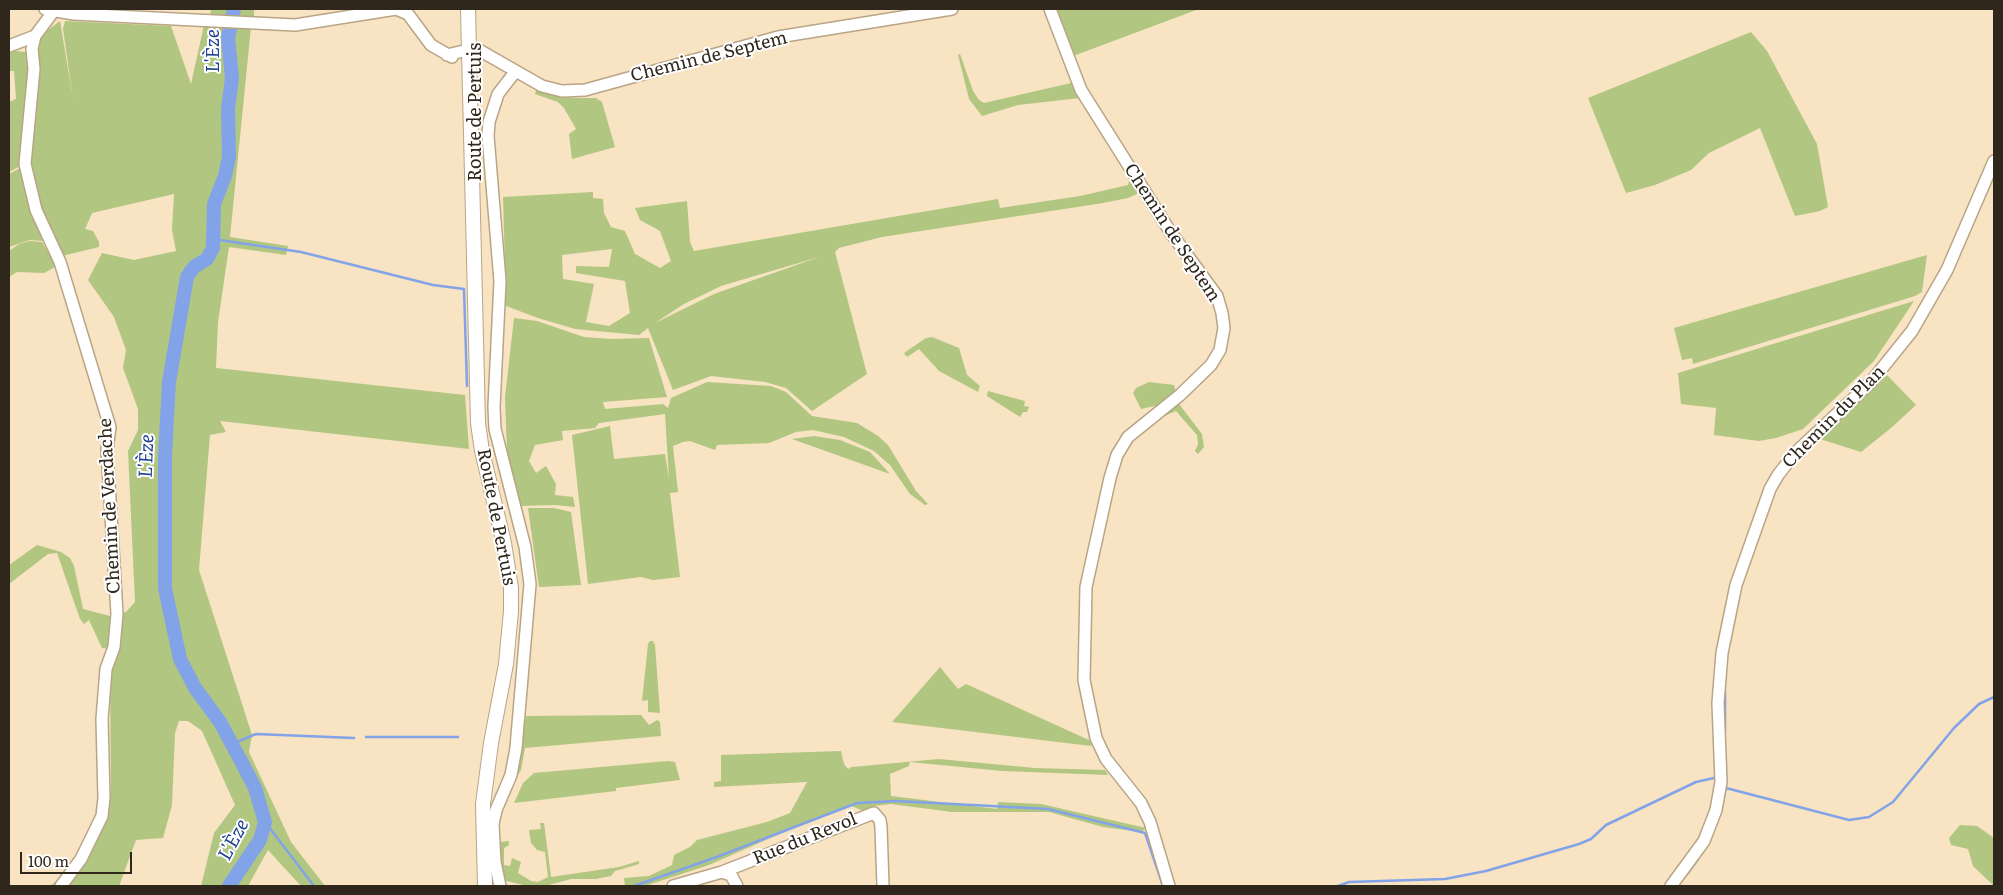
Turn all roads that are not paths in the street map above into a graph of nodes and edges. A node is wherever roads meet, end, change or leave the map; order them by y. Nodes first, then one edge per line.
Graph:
1 (468, 9) edge
2 (475, 9) edge
3 (952, 9) edge
4 (1050, 9) edge
5 (49, 10) edge
6 (35, 36) junction
7 (9, 46) edge
8 (471, 53) junction
9 (515, 72) junction
10 (1994, 161) edge
11 (722, 872) junction
12 (486, 883) edge
13 (61, 886) edge
14 (500, 886) edge
15 (673, 886) edge
16 (737, 886) edge
17 (883, 886) edge
18 (1170, 886) edge
19 (1671, 886) edge

1 - 8 main road, Route de Pertuis
2 - 8 main road, Route de Pertuis
3 - 9 street, Chemin de Septem
4 - 18 street, Chemin de Septem
5 - 6 street
5 - 8 street
6 - 7 street
6 - 13 street, Chemin de Verdache
8 - 9 street, Chemin de Septem
8 - 12 main road, Route de Pertuis
9 - 14 street
10 - 19 street, Chemin du Plan
11 - 15 street
11 - 16 street
11 - 17 street, Rue du Revol

